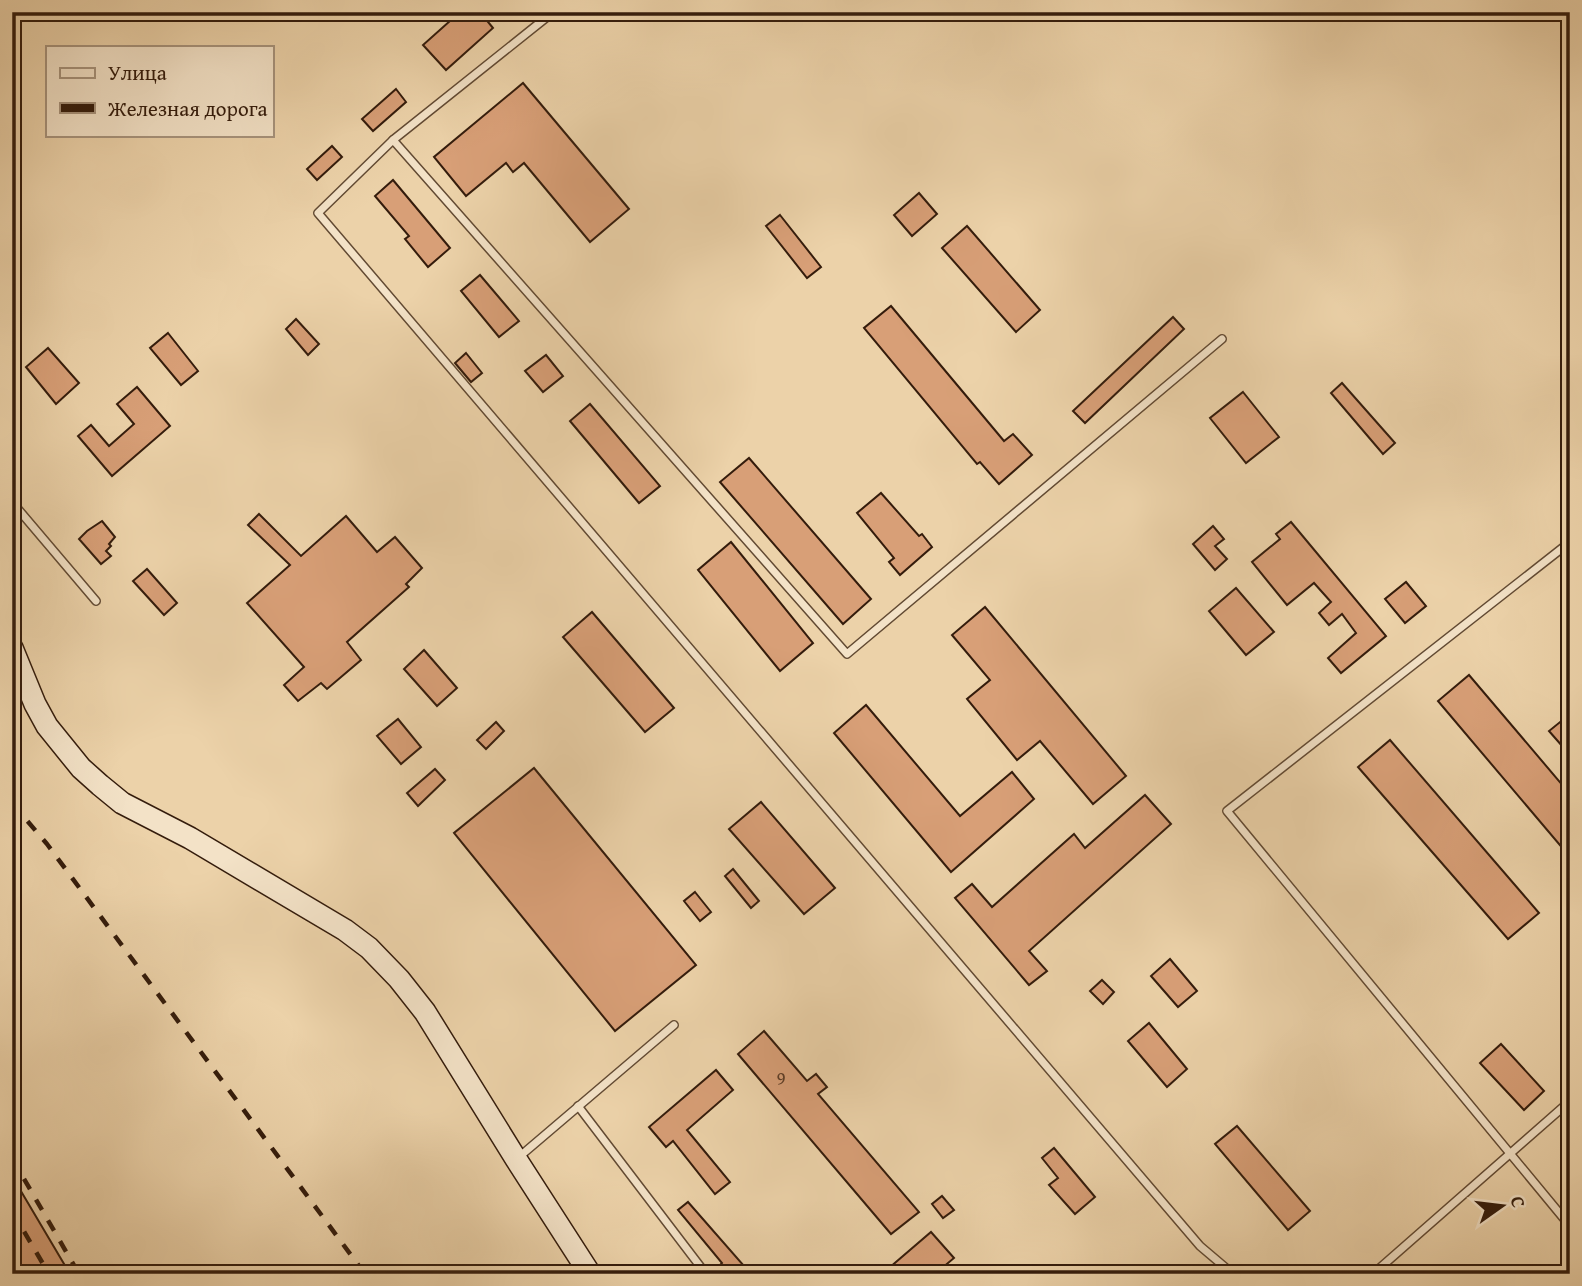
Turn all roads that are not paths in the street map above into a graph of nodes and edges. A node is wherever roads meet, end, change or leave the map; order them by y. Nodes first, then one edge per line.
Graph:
1 (544, 12) edge
2 (393, 140) junction
3 (1222, 339) dead end
4 (12, 502) edge
5 (1570, 542) edge
6 (96, 601) dead end
7 (12, 649) edge
8 (674, 1025) dead end
9 (1570, 1101) edge
10 (578, 1106) junction
11 (1510, 1154) junction
12 (516, 1159) junction
13 (1570, 1226) edge
14 (590, 1274) edge
15 (706, 1274) edge
16 (1233, 1274) edge
17 (1373, 1274) edge

1 - 2 lane
2 - 3 lane
2 - 16 lane
4 - 6 lane
5 - 11 lane
7 - 12 street
8 - 10 lane
9 - 11 lane
10 - 12 lane
10 - 15 lane
11 - 13 lane
11 - 17 lane
12 - 14 street

